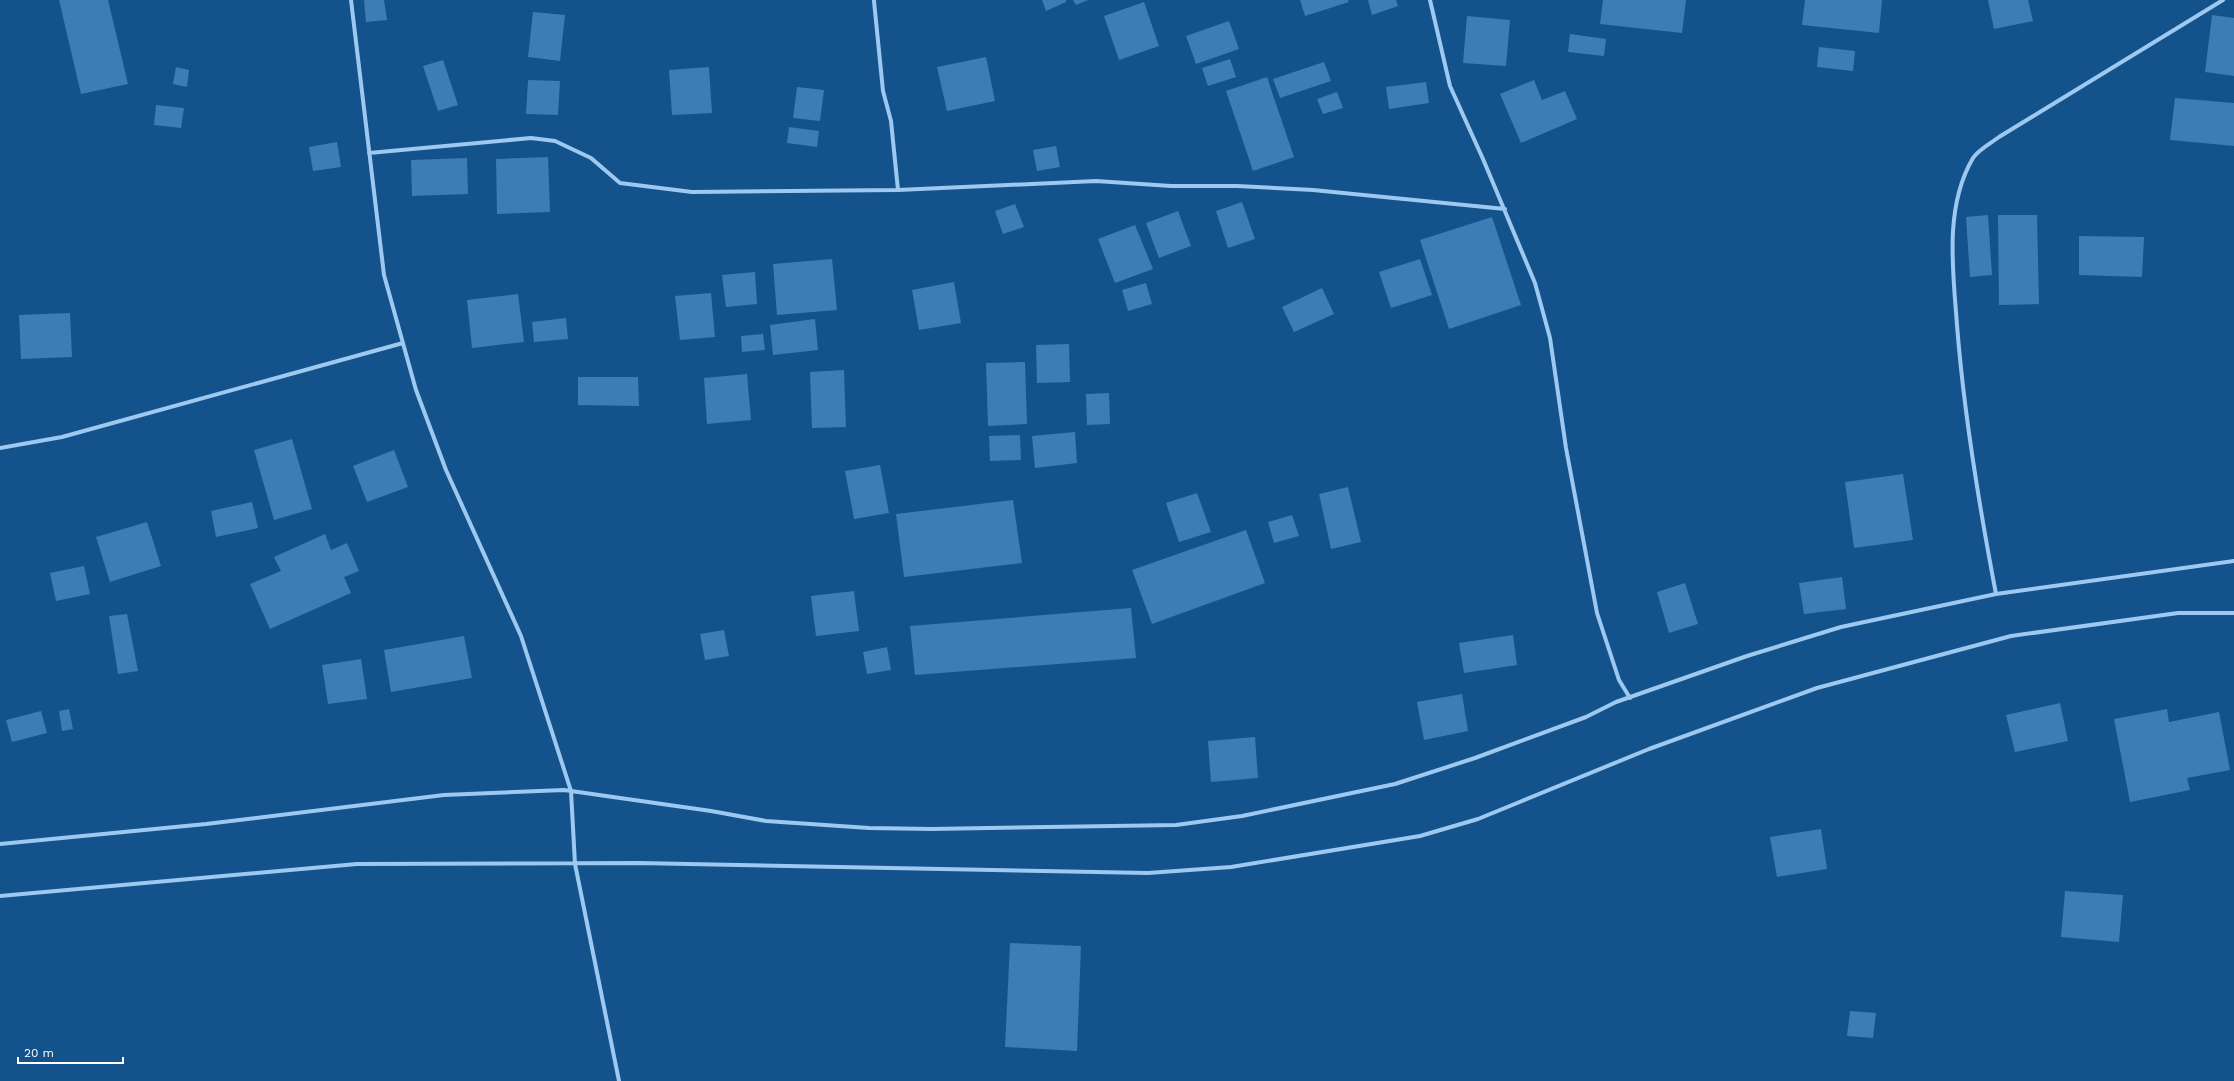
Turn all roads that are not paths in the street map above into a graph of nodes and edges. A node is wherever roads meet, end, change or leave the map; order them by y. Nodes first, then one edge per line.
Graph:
1 (351, 0) edge
2 (1430, 0) edge
3 (2223, 0) edge
4 (874, 1) edge
5 (369, 153) junction
6 (898, 190) junction
7 (1504, 209) junction
8 (403, 342) junction
9 (0, 448) edge
10 (2234, 561) edge
11 (1996, 594) junction
12 (2234, 613) edge
13 (1630, 698) junction
14 (571, 791) junction
15 (0, 844) edge
16 (575, 864) junction
17 (0, 896) edge
18 (619, 1081) edge

1 - 5 street
2 - 7 street
3 - 11 street
4 - 6 street
5 - 6 street
5 - 8 street
6 - 7 street
7 - 13 street
8 - 9 street
8 - 14 street
10 - 11 street
11 - 13 street
12 - 16 street
13 - 14 street
14 - 15 street
14 - 16 street
16 - 17 street
16 - 18 street

